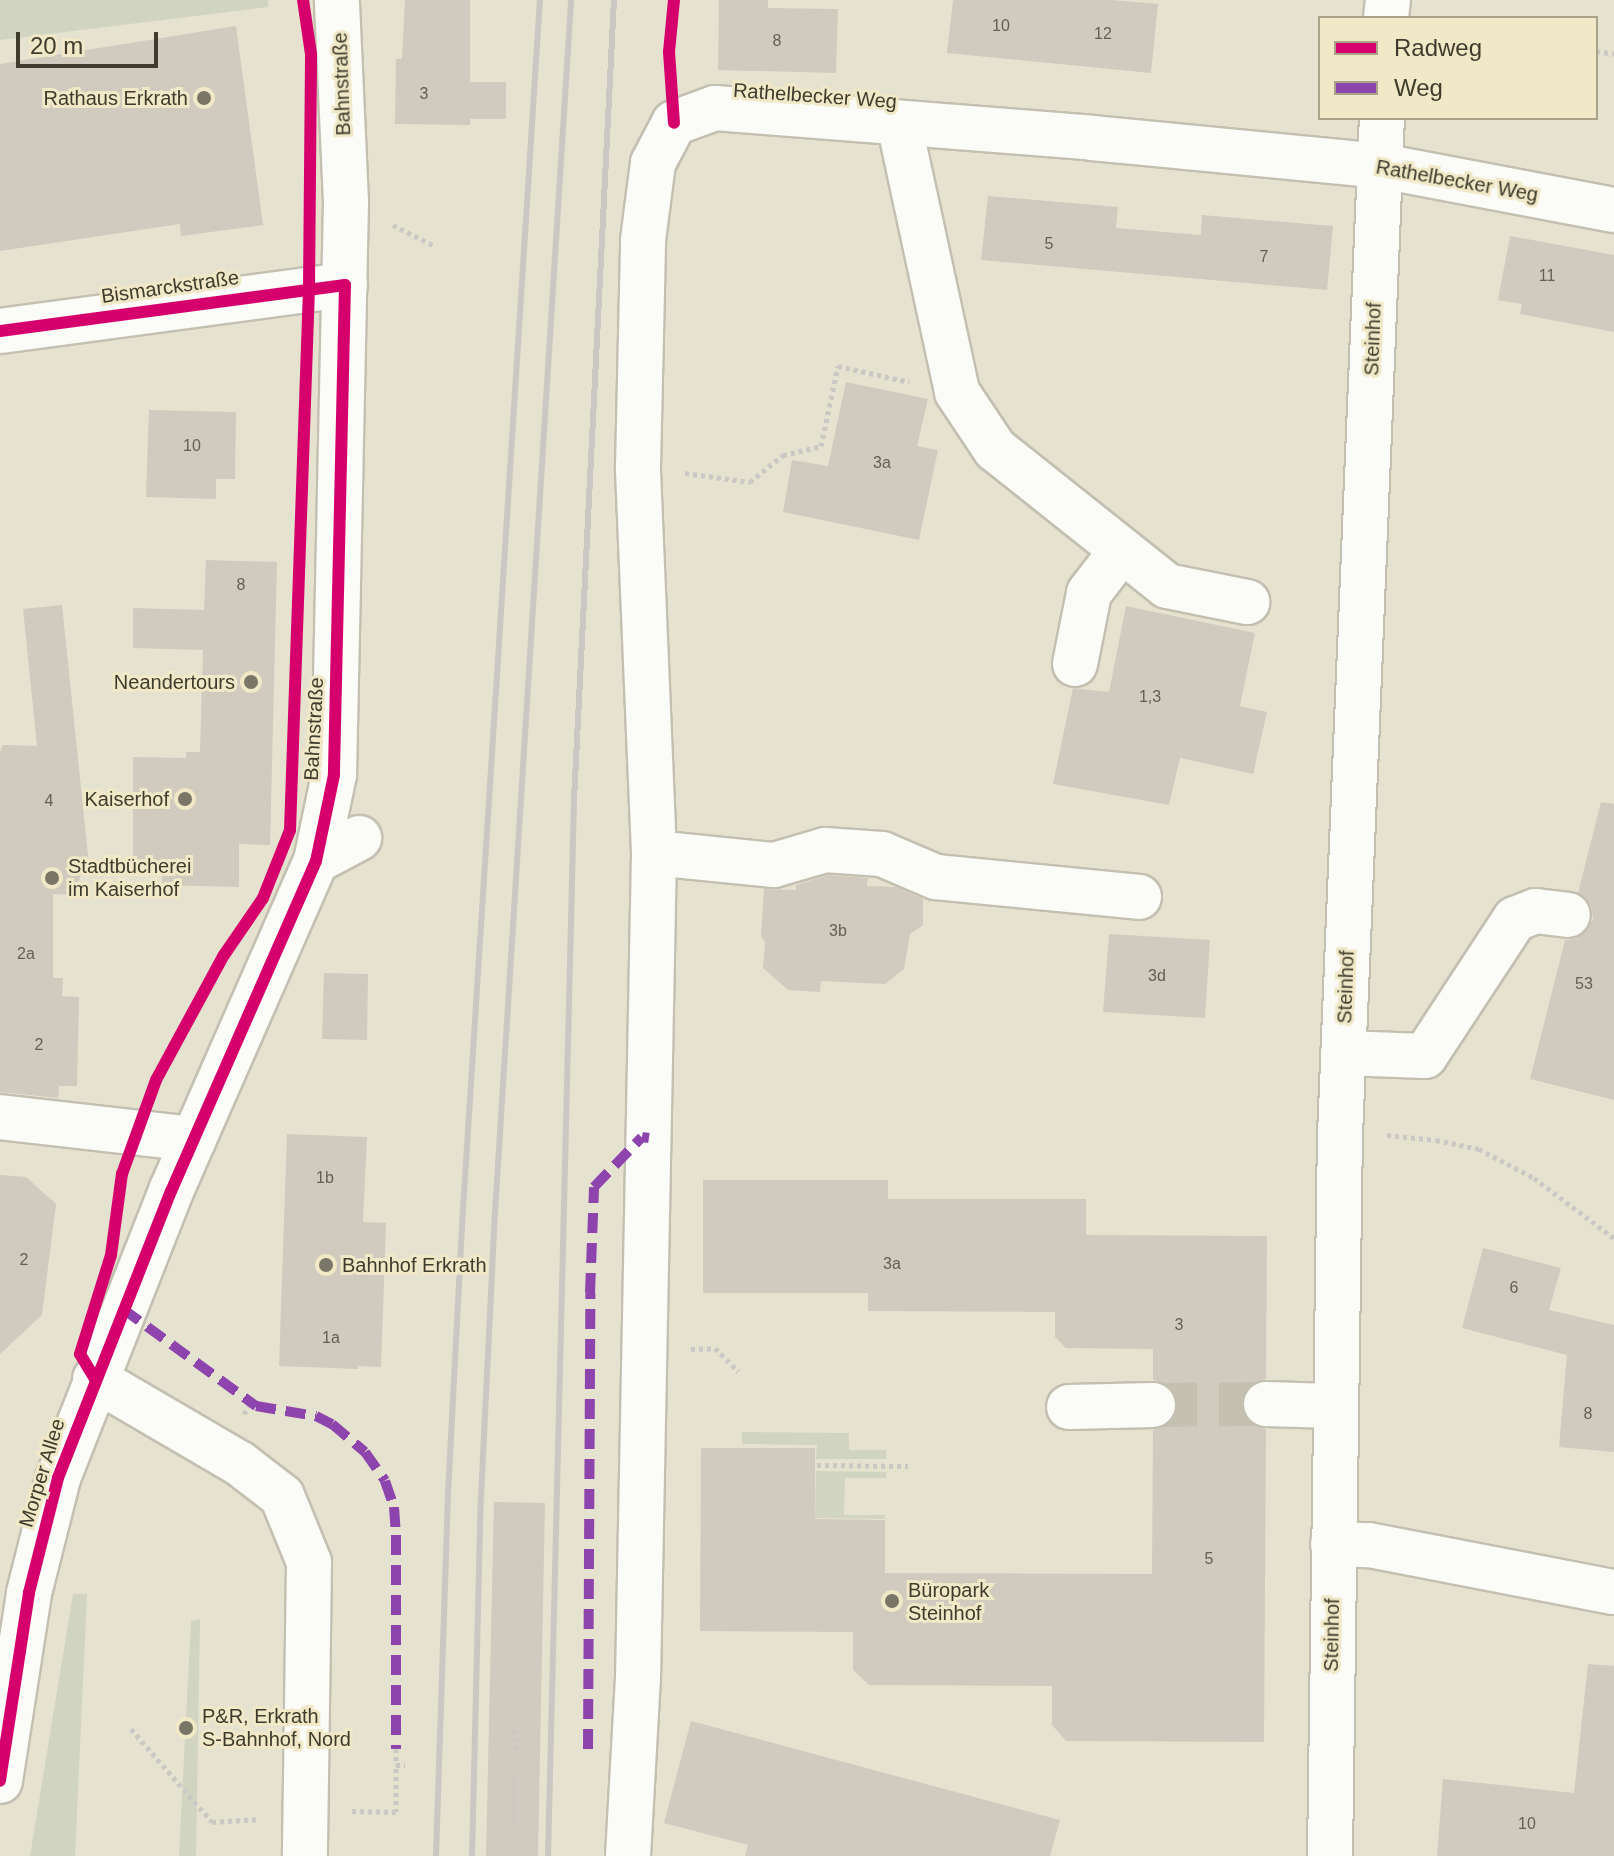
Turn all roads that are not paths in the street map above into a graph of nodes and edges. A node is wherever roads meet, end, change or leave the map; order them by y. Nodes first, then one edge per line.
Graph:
1 (337, 0) edge
2 (1382, 120) edge
3 (899, 123) junction
4 (1381, 166) junction
5 (1614, 210) edge
6 (345, 285) junction
7 (0, 331) edge
8 (1122, 550) junction
9 (1247, 602) dead end
10 (1075, 664) dead end
11 (359, 838) dead end
12 (654, 842) junction
13 (316, 861) junction
14 (1139, 897) dead end
15 (1568, 915) dead end
16 (1343, 1053) junction
17 (0, 1117) edge
18 (194, 1139) junction
19 (171, 1191) joint
20 (95, 1379) junction
21 (1266, 1404) tunnel mouth
22 (1153, 1405) tunnel mouth
23 (1333, 1406) junction
24 (1069, 1407) dead end
25 (1333, 1544) junction
26 (1614, 1592) edge
27 (0, 1781) edge
28 (305, 1856) edge
29 (628, 1856) edge
30 (1330, 1856) edge

1 - 6 street, Bahnstraße
2 - 4 street, Steinhof
3 - 4 street, Rathelbecker Weg
3 - 8 street
3 - 12 street, Rathelbecker Weg
4 - 5 street, Rathelbecker Weg
4 - 16 street, Steinhof
6 - 7 street, Bismarckstraße
6 - 13 street, Bahnstraße
8 - 9 street
8 - 10 street
11 - 13 street
12 - 14 street
12 - 29 street, Rathelbecker Weg
13 - 18 street, Bahnstraße
15 - 16 street
16 - 23 street, Steinhof
17 - 18 street
18 - 19 street, Bahnstraße
19 - 20 street, Morper Allee
20 - 27 street, Morper Allee
20 - 28 street
21 - 23 street
22 - 24 street
23 - 25 street, Steinhof
25 - 26 street
25 - 30 street, Steinhof

